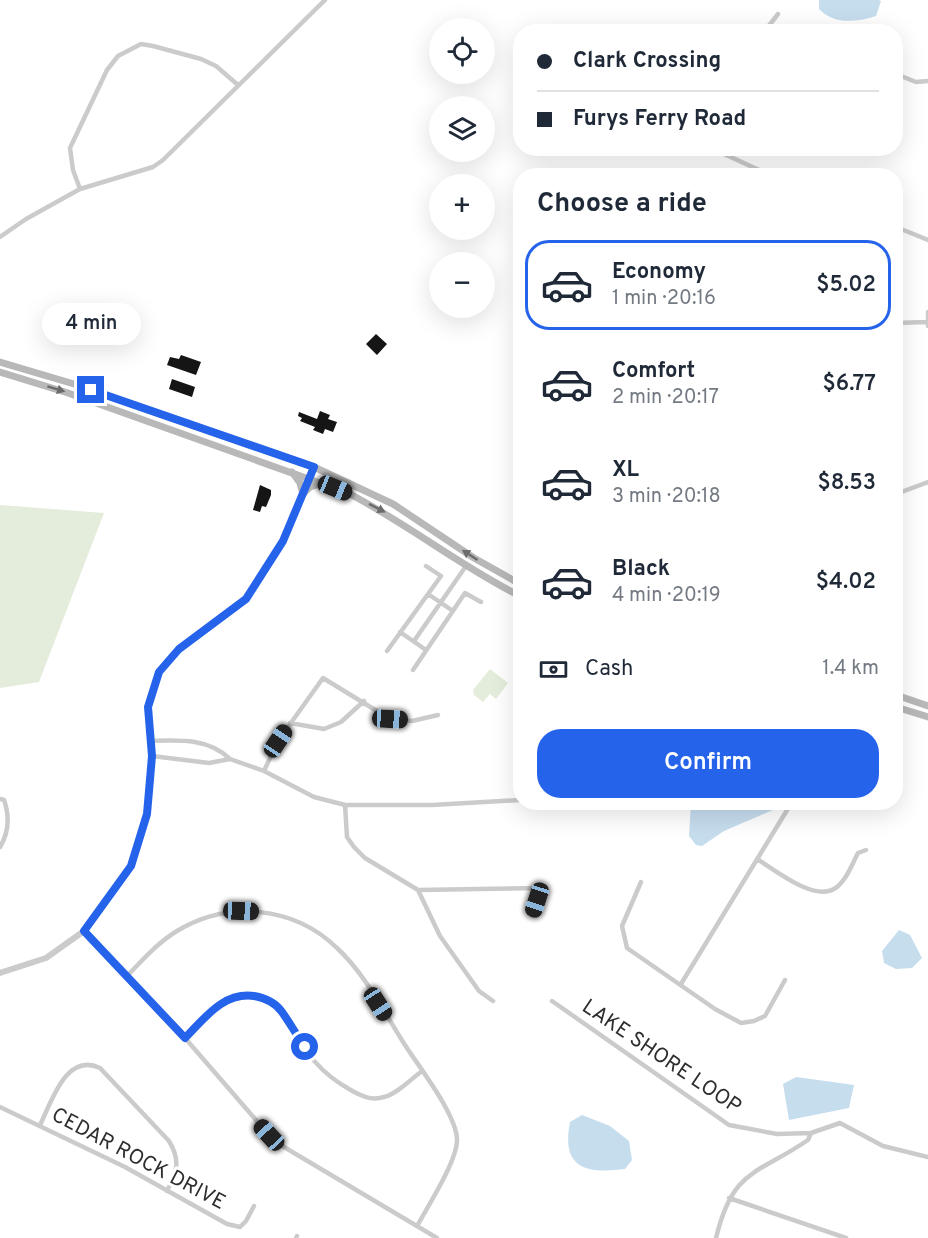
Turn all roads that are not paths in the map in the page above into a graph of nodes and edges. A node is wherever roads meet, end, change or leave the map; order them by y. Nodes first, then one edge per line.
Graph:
1 (325, 0) edge
2 (778, 14) dead end
3 (770, 24) edge
4 (903, 77) edge
5 (928, 81) edge
6 (238, 85) junction
7 (728, 156) edge
8 (755, 168) edge
9 (80, 189) junction
10 (903, 230) edge
11 (0, 237) edge
12 (928, 240) edge
13 (928, 312) edge
14 (903, 323) edge
15 (927, 324) edge
16 (0, 362) edge
17 (0, 372) edge
18 (144, 409) junction
19 (141, 419) junction
20 (314, 467) junction
21 (292, 472) junction
22 (308, 477) junction
23 (928, 482) edge
24 (323, 483) junction
25 (903, 491) edge
26 (303, 494) junction
27 (426, 566) dead end
28 (466, 566) junction
29 (513, 580) edge
30 (513, 592) edge
31 (428, 594) junction
32 (440, 602) junction
33 (481, 602) dead end
34 (453, 611) junction
35 (400, 632) junction
36 (414, 641) junction
37 (426, 650) junction
38 (387, 651) dead end
39 (413, 670) dead end
40 (903, 697) edge
41 (364, 701) junction
42 (928, 706) edge
43 (903, 708) edge
44 (438, 715) dead end
45 (928, 717) edge
46 (290, 723) junction
47 (151, 741) junction
48 (152, 756) junction
49 (230, 759) junction
50 (264, 771) junction
51 (0, 799) edge
52 (513, 800) edge
53 (345, 805) junction
54 (787, 810) edge
55 (0, 847) edge
56 (866, 850) dead end
57 (756, 859) junction
58 (641, 882) dead end
59 (418, 890) junction
60 (534, 913) dead end
61 (84, 931) junction
62 (0, 973) edge
63 (126, 977) junction
64 (785, 980) dead end
65 (681, 984) junction
66 (493, 1001) dead end
67 (552, 1001) dead end
68 (185, 1038) junction
69 (422, 1071) junction
70 (0, 1107) edge
71 (40, 1125) junction
72 (811, 1133) junction
73 (928, 1157) edge
74 (167, 1191) junction
75 (729, 1198) junction
76 (254, 1206) dead end
77 (417, 1226) junction
78 (822, 1230) junction
79 (437, 1238) edge
80 (716, 1238) edge
81 (820, 1238) edge
82 (846, 1238) edge

1 - 6 street
2 - 3 street
4 - 5 street
6 - 9 street
6 - 9 street
7 - 8 street
9 - 11 street
10 - 12 street
13 - 15 street
14 - 15 street
16 - 18 main road
17 -> 19 main road
18 - 19 main road
18 - 20 main road
19 - 21 main road
20 - 22 street
29 -> 20 main road
21 - 22 main road
21 - 26 main road
22 - 24 main road
22 - 26 street
23 - 25 street
24 - 26 main road
24 -> 28 main road
26 - 47 street
27 - 31 street
28 - 30 main road
28 - 32 street
31 - 32 street
31 - 35 street
32 - 34 street
32 - 36 street
33 - 34 street
34 - 37 street
35 - 36 street
35 - 38 street
36 - 37 street
37 - 39 street
40 - 42 main road
41 - 44 street
41 - 46 street
41 - 46 street
43 - 45 main road
46 - 50 street
47 - 48 street
47 - 49 street
48 - 49 street
48 - 61 street
49 - 50 street
50 - 53 street
51 - 55 street
52 - 53 street
53 - 59 street
54 - 57 street
56 - 57 street
57 - 65 street
58 - 65 street
59 - 60 street
59 - 66 street
61 - 62 street
61 - 63 street
63 - 68 street
63 - 69 street
64 - 65 street
67 - 72 street, LAKE SHORE LOOP
68 - 69 street
68 - 77 street
69 - 77 street
70 - 71 street, CEDAR ROCK DRIVE
71 - 74 street, CEDAR ROCK DRIVE
71 - 74 street
72 - 73 street, LAKE SHORE LOOP
72 - 75 street
74 - 76 street, CEDAR ROCK DRIVE
75 - 78 street
75 - 80 street
77 - 79 street
78 - 81 street
78 - 82 street

